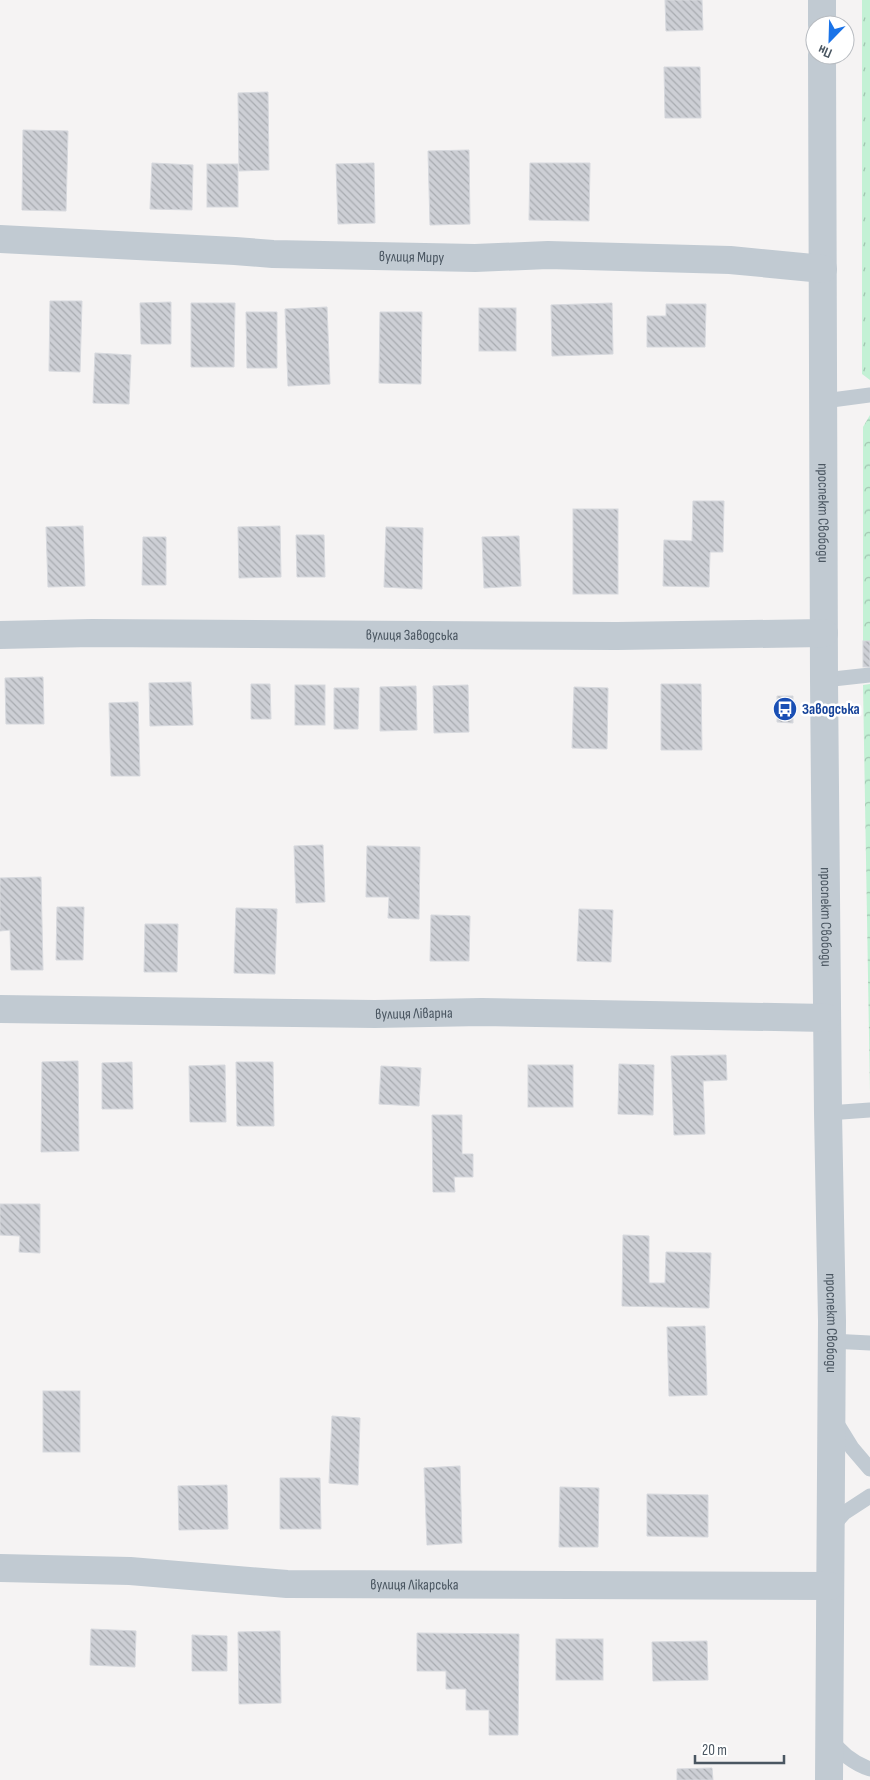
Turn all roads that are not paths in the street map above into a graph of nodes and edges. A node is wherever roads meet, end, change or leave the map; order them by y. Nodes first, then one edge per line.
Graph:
1 (822, 0) edge
2 (822, 15) edge
3 (822, 65) edge
4 (0, 239) edge
5 (823, 269) junction
6 (870, 395) edge
7 (824, 401) junction
8 (824, 633) junction
9 (0, 635) edge
10 (870, 675) edge
11 (824, 680) junction
12 (0, 1009) edge
13 (827, 1018) junction
14 (870, 1110) edge
15 (828, 1113) junction
16 (832, 1341) junction
17 (870, 1343) edge
18 (831, 1412) junction
19 (870, 1469) edge
20 (870, 1496) edge
21 (831, 1528) junction
22 (0, 1568) edge
23 (830, 1586) junction
24 (830, 1738) junction
25 (870, 1768) edge
26 (830, 1780) edge

1 - 2 street
3 - 5 street, проспект Свободи
4 - 5 street, вулиця Миру
5 - 7 street, проспект Свободи
6 - 7 lane
7 - 8 street, проспект Свободи
8 - 9 street, вулиця Заводська
8 - 11 street, проспект Свободи
10 - 11 lane
11 - 13 street, проспект Свободи
12 - 13 street, вулиця Ліварна
13 - 15 street, проспект Свободи
14 - 15 lane
15 - 16 street, проспект Свободи
16 - 17 lane
16 - 18 street, проспект Свободи
18 - 19 lane
18 - 21 street, проспект Свободи
20 - 21 lane
21 - 23 street, проспект Свободи
22 - 23 street, вулиця Лікарська
23 - 24 street, проспект Свободи
24 - 25 lane
24 - 26 street, проспект Свободи

